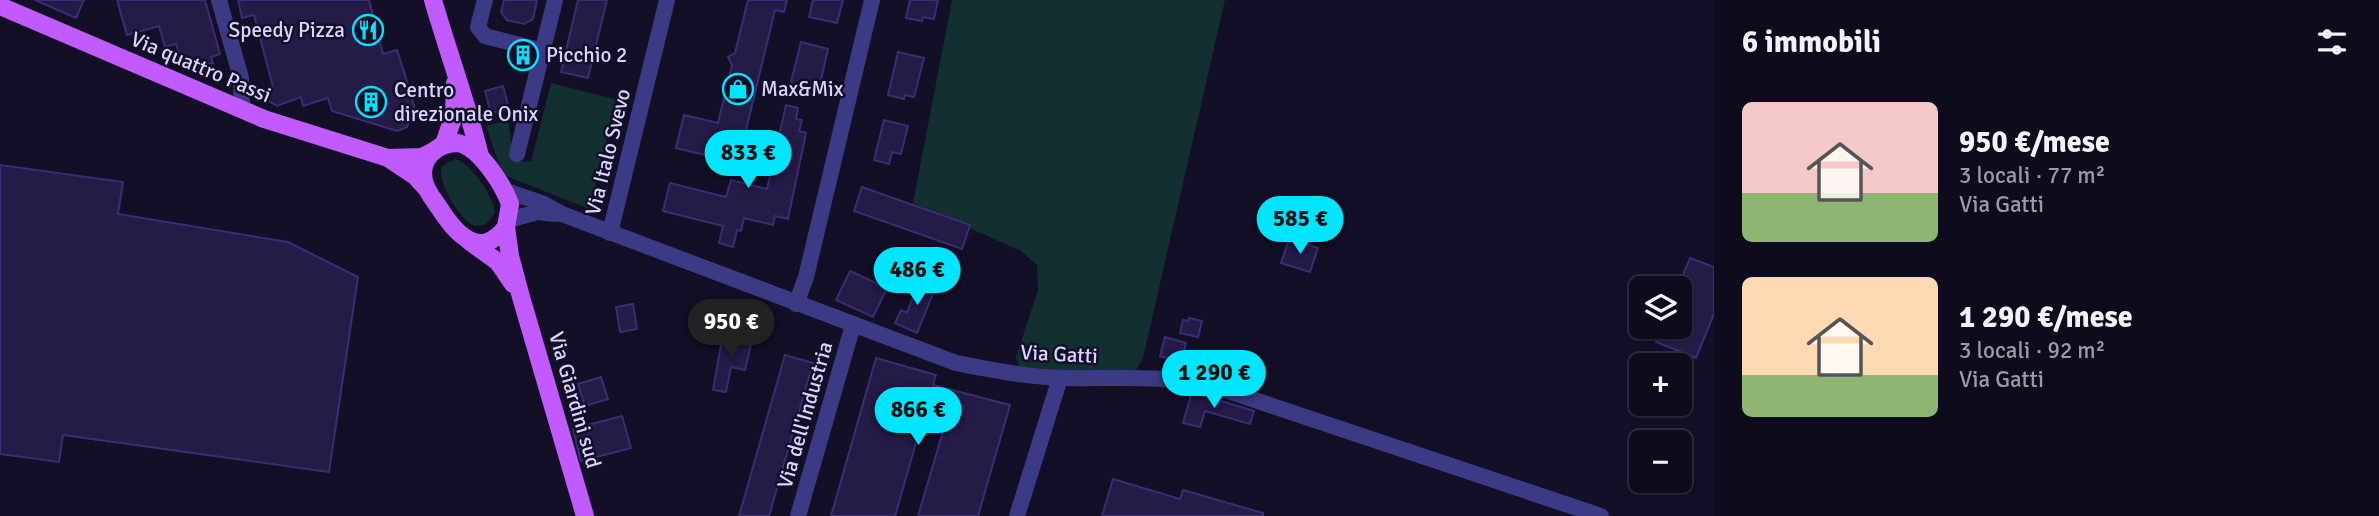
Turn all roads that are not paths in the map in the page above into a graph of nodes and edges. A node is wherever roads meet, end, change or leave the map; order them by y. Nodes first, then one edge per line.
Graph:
1 (219, 0) edge
2 (433, 0) edge
3 (485, 0) edge
4 (555, 0) edge
5 (667, 0) edge
6 (872, 0) edge
7 (0, 6) edge
8 (543, 51) junction
9 (456, 76) junction
10 (242, 109) junction
11 (438, 148) junction
12 (517, 154) dead end
13 (480, 156) junction
14 (388, 158) junction
15 (426, 188) junction
16 (503, 190) junction
17 (562, 214) junction
18 (508, 223) junction
19 (610, 233) junction
20 (469, 241) junction
21 (521, 297) junction
22 (796, 304) junction
23 (853, 325) junction
24 (1060, 378) junction
25 (585, 516) edge
26 (798, 516) edge
27 (1017, 516) edge
28 (1601, 516) edge

1 - 10 street
2 - 9 main road
3 - 8 street
4 - 8 street
5 - 19 street, Via Italo Svevo
6 - 22 street
7 - 10 main road, Via quattro Passi
8 - 12 street
9 - 11 main road
9 - 13 main road
10 - 14 main road, Via quattro Passi
11 - 13 main road
11 - 14 main road, Via quattro Passi
11 - 15 main road
13 - 16 main road
14 - 15 main road, Via quattro Passi
15 - 20 main road
16 - 17 street, Via Gatti
16 - 18 main road
17 - 18 street, Via Gatti
17 - 19 street, Via Gatti
18 - 20 main road
18 - 21 main road, Via Giardini sud
19 - 22 street, Via Gatti
20 - 21 main road
21 - 25 main road, Via Giardini sud
22 - 23 street, Via Gatti
23 - 24 street, Via Gatti
23 - 26 street, Via dell'Industria
24 - 27 street
24 - 28 street, Via Gatti

